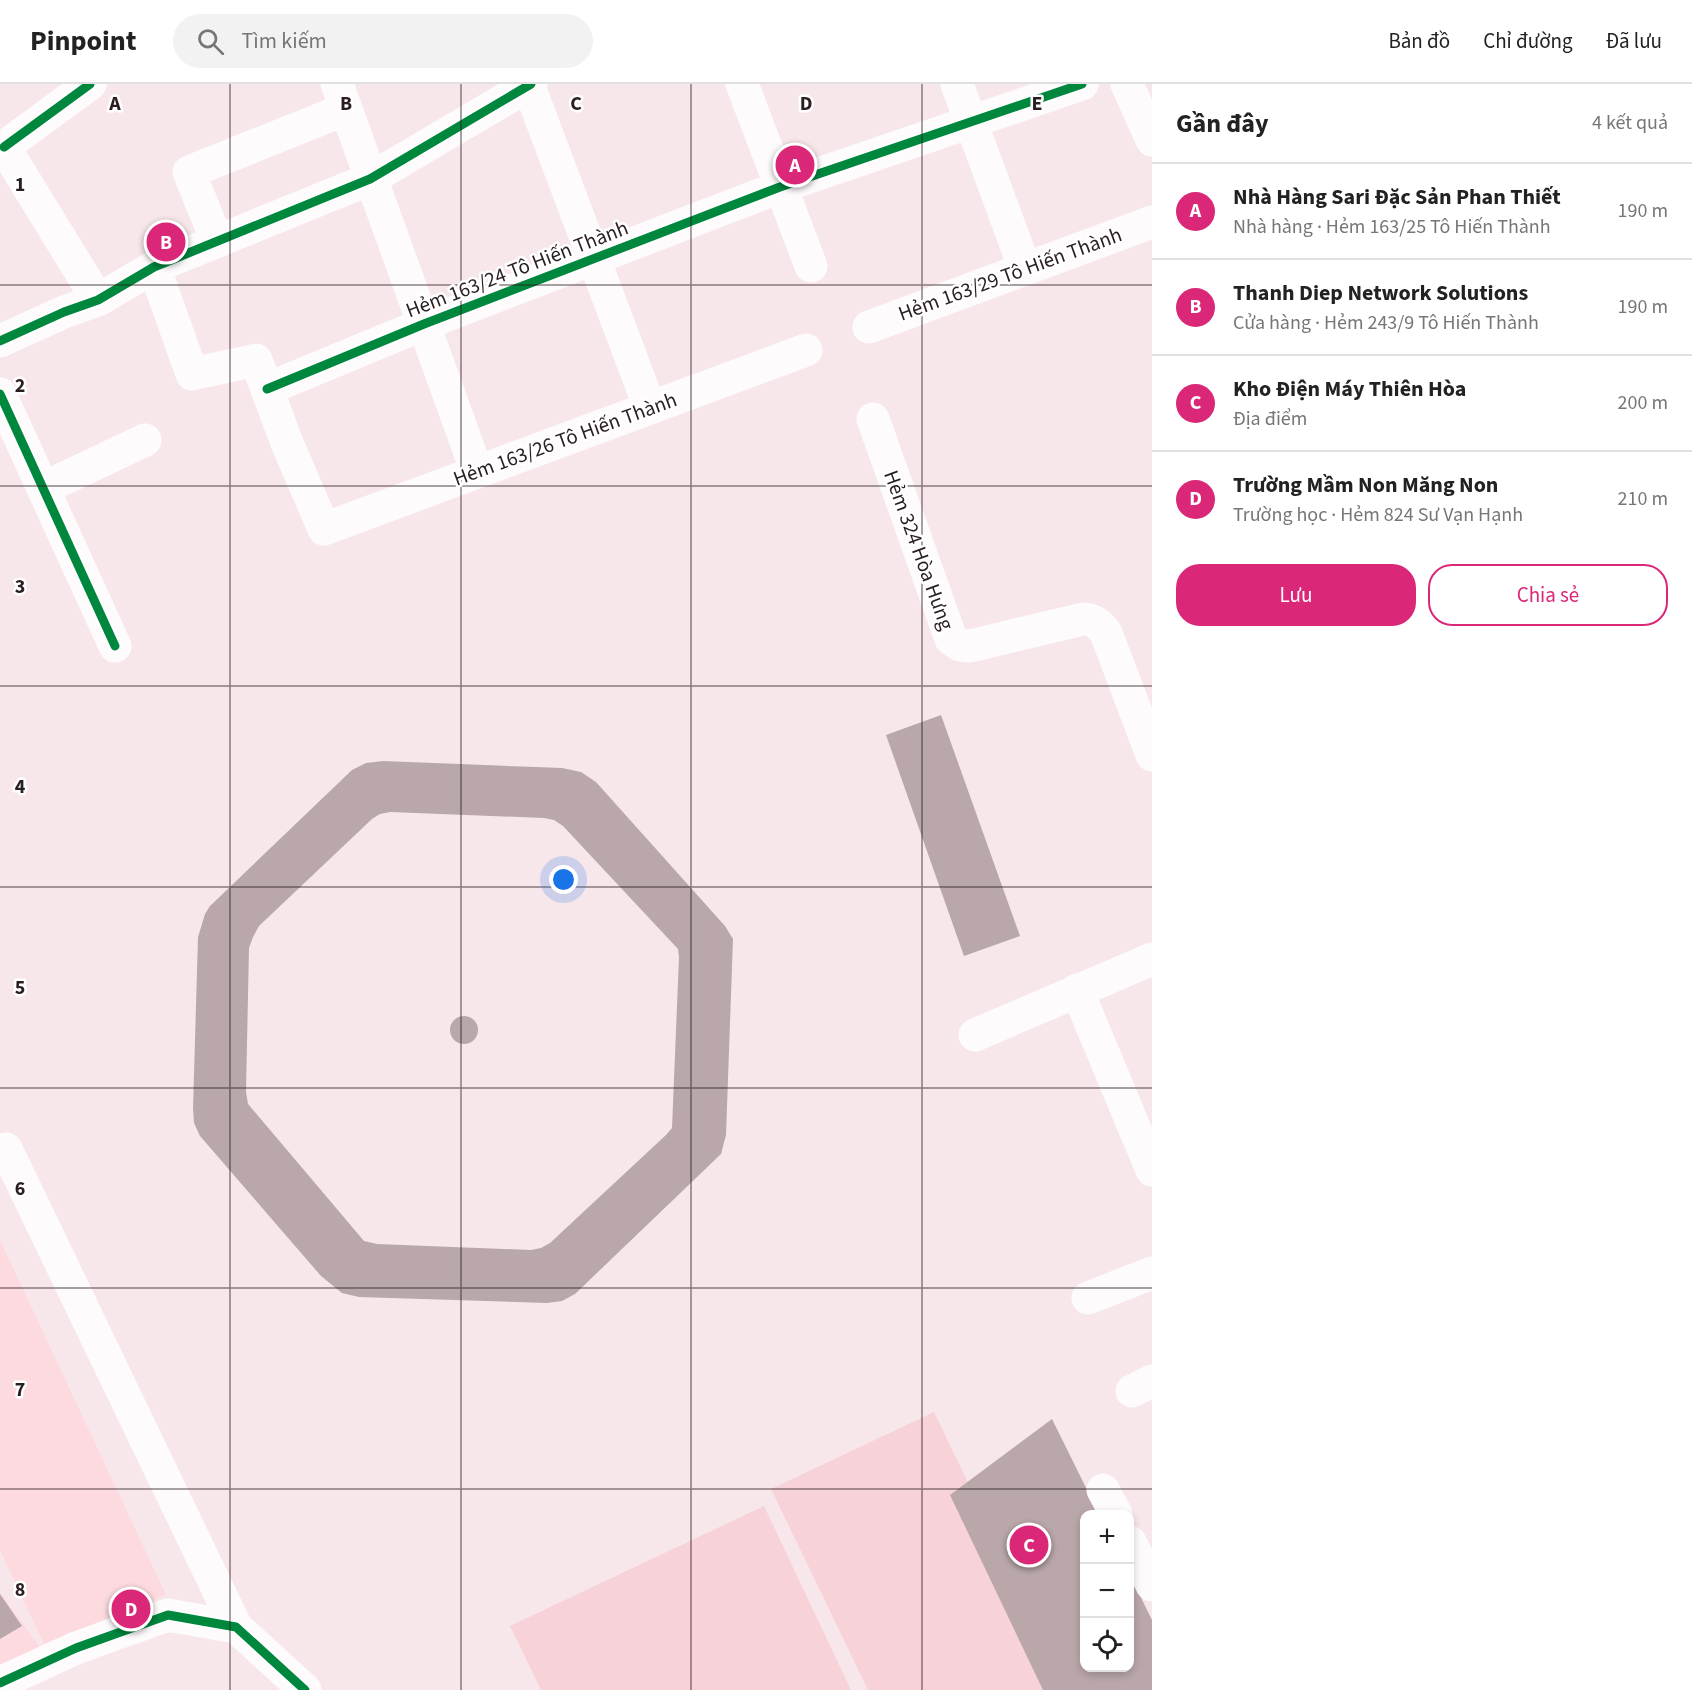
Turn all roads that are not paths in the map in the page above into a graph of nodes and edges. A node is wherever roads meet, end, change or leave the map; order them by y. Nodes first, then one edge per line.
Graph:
1 (90, 84) edge
2 (529, 84) edge
3 (742, 84) edge
4 (957, 84) edge
5 (1082, 84) edge
6 (1127, 84) edge
7 (341, 96) edge
8 (972, 122) junction
9 (1152, 140) edge
10 (2, 148) edge
11 (370, 179) junction
12 (780, 187) junction
13 (1152, 222) edge
14 (217, 241) junction
15 (593, 259) junction
16 (811, 266) dead end
17 (154, 267) junction
18 (1025, 269) junction
19 (96, 295) junction
20 (424, 324) junction
21 (869, 327) dead end
22 (0, 341) edge
23 (806, 350) dead end
24 (267, 389) junction
25 (0, 394) edge
26 (650, 408) junction
27 (873, 419) dead end
28 (145, 440) dead end
29 (477, 472) junction
30 (44, 488) junction
31 (115, 646) dead end
32 (1152, 755) edge
33 (1152, 959) edge
34 (1077, 990) junction
35 (975, 1035) dead end
36 (6, 1149) dead end
37 (1152, 1170) edge
38 (1152, 1273) edge
39 (1088, 1298) dead end
40 (1134, 1550) edge
41 (1152, 1585) edge
42 (236, 1627) junction
43 (0, 1683) edge
44 (305, 1690) edge

1 - 10 street
2 - 11 street
2 - 15 street
3 - 12 street
4 - 8 street
5 - 8 street, Hẻm 163/24 Tô Hiến Thành
6 - 9 street
7 - 11 street
7 - 14 street
8 - 12 street, Hẻm 163/24 Tô Hiến Thành
8 - 18 street
10 - 19 street
11 - 14 street
11 - 20 street
12 - 15 street, Hẻm 163/24 Tô Hiến Thành
12 - 16 street
13 - 18 street, Hẻm 163/29 Tô Hiến Thành
14 - 17 street
15 - 20 street, Hẻm 163/24 Tô Hiến Thành
15 - 26 street
17 - 19 street
17 - 24 street
18 - 21 street, Hẻm 163/29 Tô Hiến Thành
19 - 22 street
20 - 24 street, Hẻm 163/24 Tô Hiến Thành
20 - 29 street
23 - 26 street, Hẻm 163/26 Tô Hiến Thành
24 - 29 street, Hẻm 163/26 Tô Hiến Thành
25 - 30 street
26 - 29 street, Hẻm 163/26 Tô Hiến Thành
27 - 32 street, Hẻm 324 Hòa Hưng
28 - 30 street
30 - 31 street
33 - 34 street
34 - 35 street
34 - 37 street
36 - 42 street
38 - 39 street
40 - 41 street
42 - 43 street
42 - 44 street

